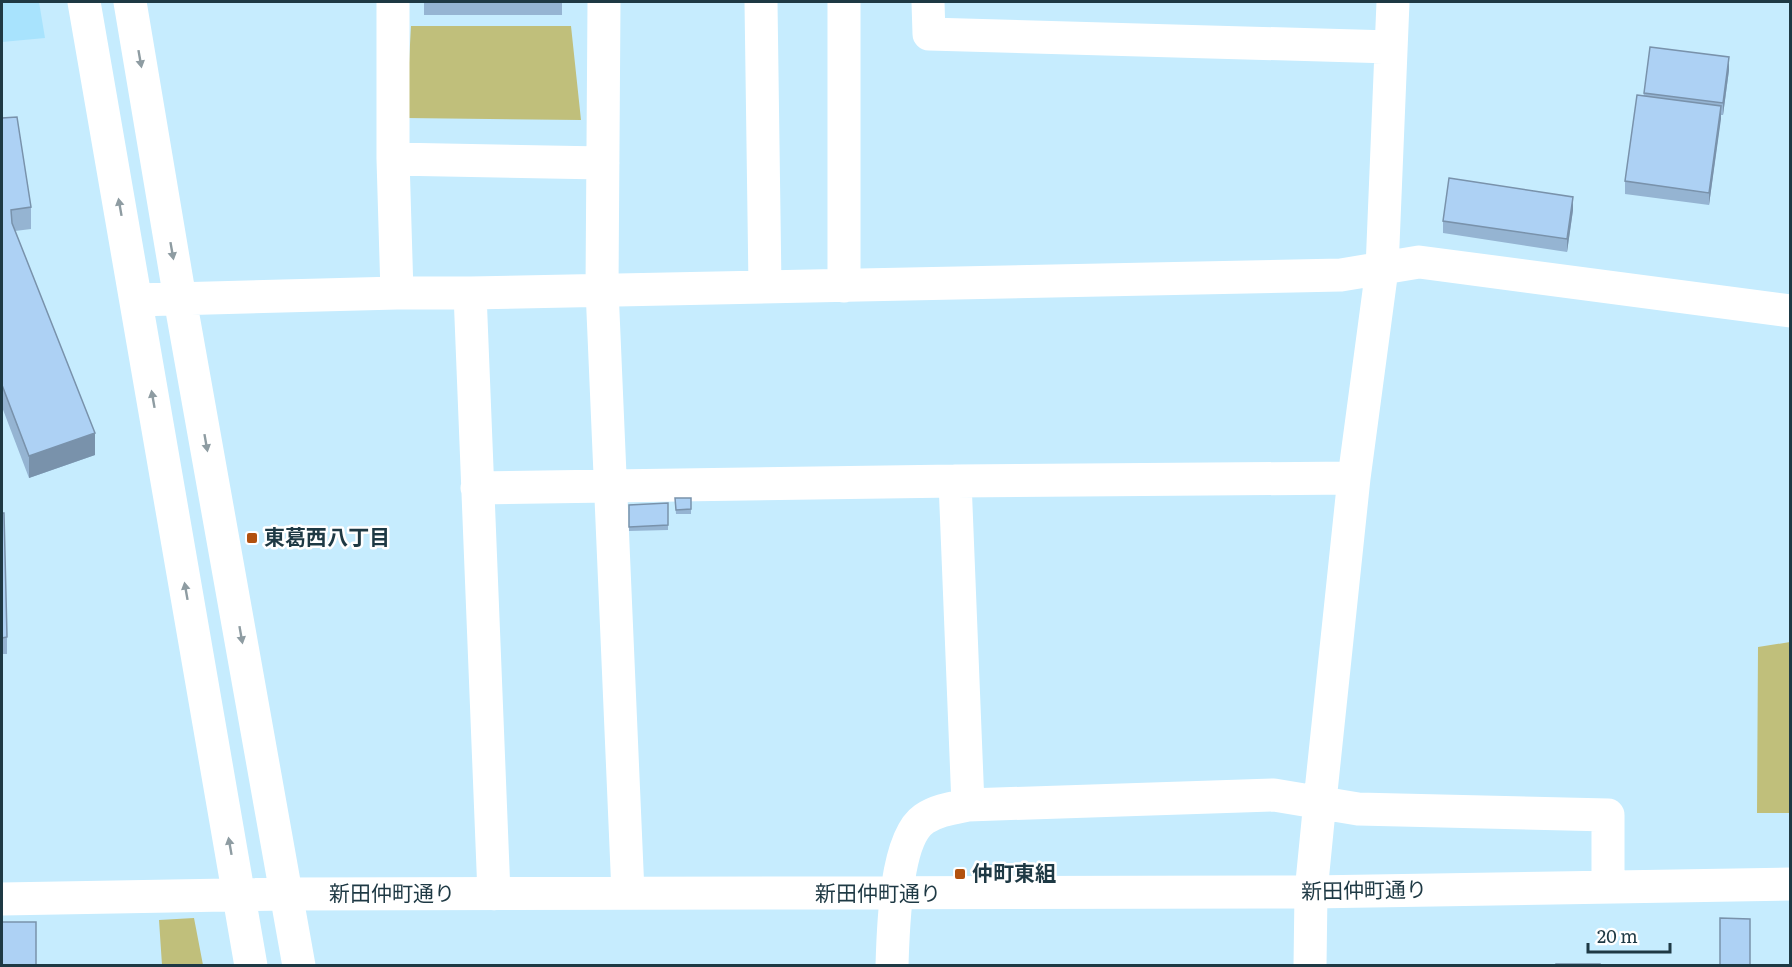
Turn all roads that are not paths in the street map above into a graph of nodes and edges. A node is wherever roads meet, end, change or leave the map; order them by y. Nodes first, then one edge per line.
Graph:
1 (84, 2) edge
2 (130, 2) edge
3 (393, 2) edge
4 (604, 2) edge
5 (761, 2) edge
6 (844, 2) edge
7 (928, 2) edge
8 (1393, 2) edge
9 (1391, 47) junction
10 (393, 159) junction
11 (603, 163) junction
12 (1382, 269) junction
13 (844, 286) junction
14 (765, 287) junction
15 (602, 289) junction
16 (397, 293) junction
17 (470, 293) junction
18 (180, 299) junction
19 (136, 300) junction
20 (1791, 311) edge
21 (1354, 478) junction
22 (955, 481) junction
23 (610, 487) junction
24 (477, 488) junction
25 (1320, 801) junction
26 (968, 805) junction
27 (1791, 884) edge
28 (1608, 887) junction
29 (1311, 892) junction
30 (628, 893) junction
31 (287, 894) junction
32 (494, 894) junction
33 (895, 894) junction
34 (238, 895) junction
35 (2, 899) edge
36 (250, 966) edge
37 (299, 966) edge
38 (892, 966) edge
39 (1310, 966) edge

19 -> 1 street
2 -> 18 street
3 - 10 street
4 - 11 street
5 - 14 street
6 - 13 street
7 - 9 street
8 - 9 street
9 - 12 street
10 - 11 street
10 - 16 street
11 - 15 street
12 - 13 street
12 - 20 street
12 - 21 street
13 - 14 street
14 - 15 street
15 - 17 street
15 - 23 street
16 - 17 street
16 - 18 street
17 - 24 street
18 - 19 street
18 -> 31 street
34 -> 19 street
21 - 22 street
21 - 25 street
22 - 23 street
22 - 26 street
23 - 24 street
23 - 30 street
24 - 32 street
25 - 26 street
25 - 28 street
25 - 29 street
26 - 33 street
27 - 28 street, 新田仲町通り
28 - 29 street, 新田仲町通り
29 - 33 street, 新田仲町通り
29 - 39 street
30 - 32 street, 新田仲町通り
30 - 33 street, 新田仲町通り
31 - 32 street, 新田仲町通り
31 - 34 street, 新田仲町通り
31 - 37 street
33 - 38 street
34 - 35 street, 新田仲町通り
34 - 36 street

